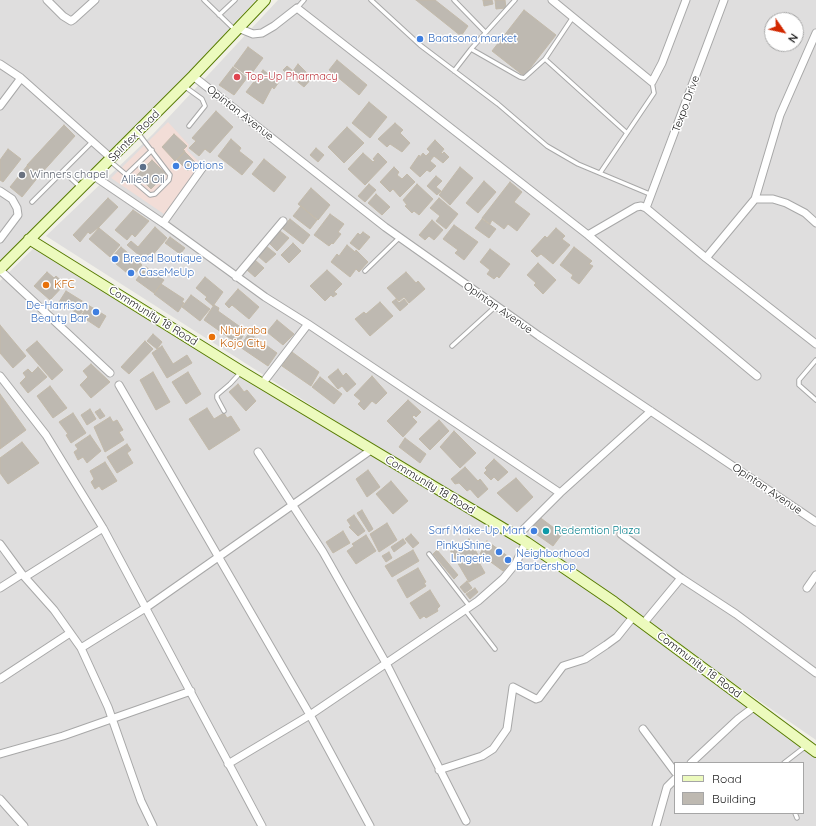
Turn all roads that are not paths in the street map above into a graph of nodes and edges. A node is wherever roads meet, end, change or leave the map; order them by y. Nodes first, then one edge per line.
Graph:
1 (47, 0) edge
2 (95, 0) edge
3 (204, 0) edge
4 (235, 0) edge
5 (264, 0) edge
6 (304, 0) edge
7 (371, 0) edge
8 (454, 0) edge
9 (515, 0) edge
10 (552, 0) edge
11 (686, 0) edge
12 (724, 0) edge
13 (297, 8) junction
14 (220, 15) junction
15 (573, 17) junction
16 (236, 29) junction
17 (485, 32) junction
18 (816, 33) edge
19 (471, 49) junction
20 (545, 59) junction
21 (0, 64) edge
22 (454, 71) junction
23 (193, 76) junction
24 (21, 78) junction
25 (652, 82) junction
26 (183, 86) junction
27 (0, 106) edge
28 (189, 126) dead end
29 (138, 132) junction
30 (627, 134) junction
31 (92, 142) junction
32 (152, 150) junction
33 (110, 159) junction
34 (203, 167) dead end
35 (64, 171) junction
36 (600, 173) junction
37 (126, 175) junction
38 (94, 176) junction
39 (81, 188) junction
40 (0, 191) edge
41 (652, 195) junction
42 (755, 199) junction
43 (32, 202) dead end
44 (646, 208) junction
45 (283, 221) dead end
46 (816, 222) edge
47 (163, 223) junction
48 (588, 236) junction
49 (399, 238) junction
50 (0, 239) edge
51 (30, 239) junction
52 (706, 258) junction
53 (0, 270) edge
54 (365, 271) dead end
55 (236, 277) junction
56 (496, 306) junction
57 (308, 324) junction
58 (816, 344) edge
59 (452, 346) dead end
60 (816, 360) edge
61 (241, 371) junction
62 (110, 373) dead end
63 (0, 376) edge
64 (757, 376) dead end
65 (262, 384) junction
66 (119, 385) dead end
67 (816, 400) edge
68 (651, 410) junction
69 (224, 411) dead end
70 (371, 450) junction
71 (258, 452) dead end
72 (560, 493) junction
73 (294, 506) junction
74 (816, 522) edge
75 (104, 528) junction
76 (621, 534) dead end
77 (517, 536) junction
78 (526, 542) junction
79 (0, 544) edge
80 (429, 554) dead end
81 (220, 558) junction
82 (816, 575) edge
83 (24, 576) junction
84 (681, 578) junction
85 (0, 588) edge
86 (807, 588) dead end
87 (147, 607) junction
88 (468, 608) junction
89 (633, 617) junction
90 (643, 624) junction
91 (70, 633) junction
92 (81, 648) junction
93 (495, 649) dead end
94 (387, 665) junction
95 (816, 673) edge
96 (0, 679) edge
97 (191, 691) junction
98 (754, 707) junction
99 (310, 715) junction
100 (112, 718) junction
101 (643, 729) dead end
102 (807, 746) junction
103 (816, 752) edge
104 (0, 754) edge
105 (692, 762) edge
106 (785, 762) edge
107 (228, 764) junction
108 (439, 770) junction
109 (674, 771) edge
110 (674, 780) edge
111 (0, 799) edge
112 (795, 814) edge
113 (797, 818) dead end
114 (466, 821) dead end
115 (24, 826) edge
116 (152, 826) edge
117 (262, 826) edge
118 (370, 826) edge
119 (656, 826) edge

1 - 2 street
3 - 14 lane
4 - 14 lane
5 - 16 main road, Spintex Road
6 - 13 lane
7 - 22 lane
8 - 17 lane
9 - 17 lane
10 - 15 street
11 - 25 street
12 - 41 street, Texpo Drive
13 - 16 street
13 - 48 street
14 - 16 lane
15 - 20 lane
15 - 25 street
16 - 23 main road, Spintex Road
17 - 19 lane
18 - 42 street
19 - 20 lane
19 - 22 lane
20 - 30 lane
21 - 24 street
22 - 36 lane
23 - 26 main road, Spintex Road
23 - 49 street, Opintan Avenue
24 - 27 street
24 - 31 street
25 - 30 lane
26 - 28 lane
26 - 29 main road, Spintex Road
29 - 32 lane
29 - 33 main road, Spintex Road
30 - 36 lane
31 - 33 street
31 - 35 lane
32 - 37 lane
32 - 37 lane
33 - 37 lane
33 - 38 main road, Spintex Road
34 - 47 street
35 - 39 lane
35 - 43 lane
36 - 41 lane
38 - 39 main road, Spintex Road
38 - 47 street
39 - 51 main road, Spintex Road
40 - 50 street
41 - 44 street, Texpo Drive
42 - 46 street
42 - 52 street
44 - 48 street
44 - 52 street
45 - 55 street
47 - 55 street
48 - 64 street
49 - 54 lane
49 - 56 street, Opintan Avenue
51 - 53 main road, Spintex Road
51 - 61 main road, Community 18 Road
52 - 58 street
53 - 62 street
55 - 57 street
56 - 59 lane
56 - 68 street, Opintan Avenue
57 - 65 street
57 - 72 street
60 - 67 lane
61 - 65 main road, Community 18 Road
61 - 69 lane
63 - 75 street
65 - 70 main road, Community 18 Road
66 - 81 street
68 - 72 street
68 - 74 street, Opintan Avenue
70 - 73 street
70 - 77 main road, Community 18 Road
71 - 73 street
72 - 77 street
73 - 81 street
73 - 94 street
75 - 83 street
75 - 87 street
76 - 84 street
77 - 78 main road, Community 18 Road
78 - 88 street
78 - 89 main road, Community 18 Road
79 - 83 street
80 - 88 lane
81 - 87 street
81 - 99 street
82 - 86 street
83 - 85 street
83 - 91 street
84 - 90 street
84 - 95 street
87 - 92 street
87 - 97 street
88 - 93 lane
88 - 94 street
89 - 90 main road, Community 18 Road
89 - 108 street
90 - 98 main road, Community 18 Road
91 - 92 street
91 - 96 street
92 - 100 street
94 - 99 street
94 - 108 street
97 - 100 street
97 - 107 street
98 - 102 main road, Community 18 Road
98 - 105 street
99 - 107 street
99 - 118 street
100 - 104 street
100 - 116 street
101 - 109 street
102 - 103 main road, Community 18 Road
102 - 106 lane
107 - 117 street
108 - 114 street
110 - 119 street
111 - 115 street
112 - 113 lane

